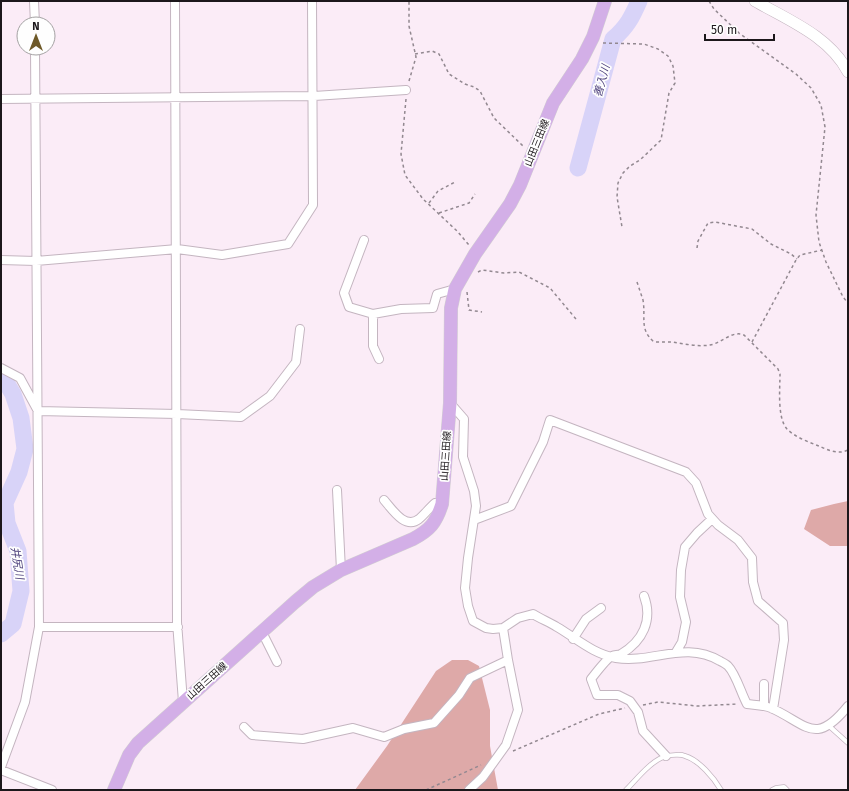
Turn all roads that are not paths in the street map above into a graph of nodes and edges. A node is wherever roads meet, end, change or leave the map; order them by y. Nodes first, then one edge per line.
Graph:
1 (34, 1) edge
2 (175, 1) edge
3 (312, 1) edge
4 (605, 1) edge
5 (755, 1) edge
6 (35, 16) edge
7 (35, 56) edge
8 (848, 72) edge
9 (406, 90) road end
10 (314, 96) junction
11 (175, 97) junction
12 (1, 99) edge
13 (35, 99) junction
14 (364, 240) dead end
15 (177, 249) junction
16 (1, 260) edge
17 (36, 261) junction
18 (455, 289) junction
19 (373, 314) junction
20 (300, 329) dead end
21 (378, 359) dead end
22 (1, 368) edge
23 (450, 403) junction
24 (38, 411) junction
25 (177, 414) junction
26 (337, 490) dead end
27 (384, 500) dead end
28 (442, 504) junction
29 (712, 519) junction
30 (474, 520) junction
31 (340, 570) junction
32 (644, 596) dead end
33 (601, 608) dead end
34 (178, 626) junction
35 (39, 627) junction
36 (503, 628) junction
37 (262, 632) junction
38 (574, 639) junction
39 (676, 652) junction
40 (612, 657) junction
41 (508, 660) junction
42 (277, 662) dead end
43 (764, 684) dead end
44 (183, 702) junction
45 (764, 706) junction
46 (848, 706) edge
47 (773, 709) junction
48 (827, 725) junction
49 (244, 727) dead end
50 (848, 743) edge
51 (666, 756) junction
52 (1, 767) edge
53 (1, 770) edge
54 (52, 790) edge
55 (114, 790) edge
56 (469, 790) edge
57 (626, 790) edge
58 (721, 790) edge
59 (772, 790) edge
60 (787, 790) edge

1 - 6 street
2 - 11 street
3 - 10 street
4 - 18 main road, 山田三田線
5 - 8 street
7 - 13 street
9 - 10 street
10 - 11 street
10 - 15 street
11 - 13 street
11 - 15 street
12 - 13 street
13 - 17 street
14 - 19 street
15 - 17 street
15 - 25 street
16 - 17 street
17 - 24 street
18 - 19 street
18 - 23 main road, 山田三田線
19 - 21 street
20 - 25 street
22 - 24 street
23 - 28 main road, 山田三田線
23 - 30 street
24 - 25 street
24 - 35 street
25 - 34 street
26 - 31 street
27 - 28 street
28 - 31 main road, 山田三田線
29 - 30 street
29 - 39 street
29 - 47 street
30 - 36 street
31 - 37 main road, 山田三田線
32 - 40 street
33 - 38 street
34 - 35 street
34 - 44 street
35 - 52 street
36 - 38 street
36 - 41 street
37 - 42 street
37 - 44 main road, 山田三田線
38 - 40 street
39 - 40 street
39 - 45 street
40 - 51 street
41 - 49 street
41 - 56 street
43 - 45 street
44 - 55 main road, 山田三田線
45 - 47 street
46 - 48 street
47 - 48 street
48 - 50 lane
51 - 57 lane
51 - 58 lane
53 - 54 street
59 - 60 lane

